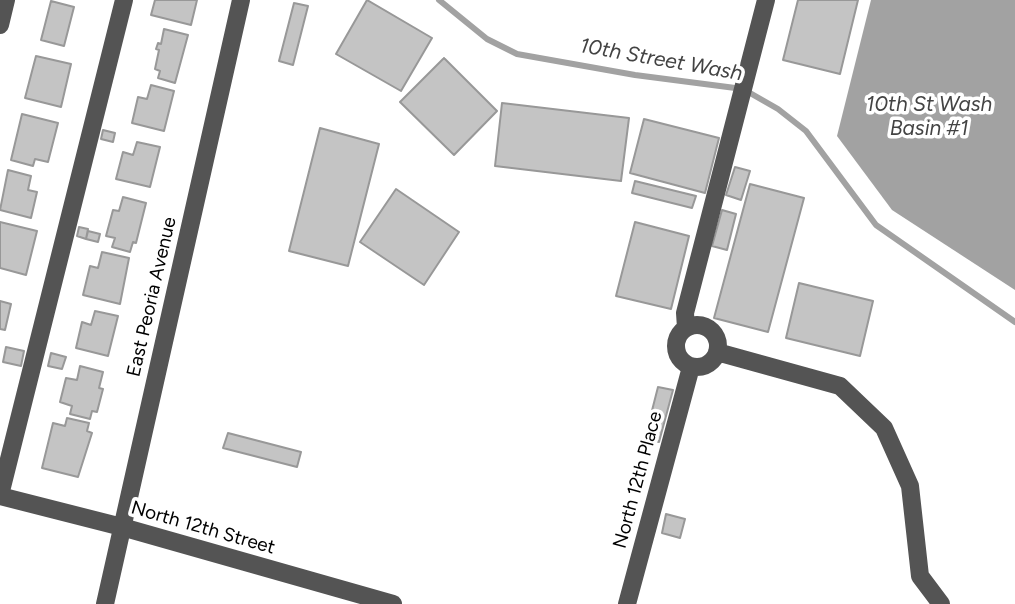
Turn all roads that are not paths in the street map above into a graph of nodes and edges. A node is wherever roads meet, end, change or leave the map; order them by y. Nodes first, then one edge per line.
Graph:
1 (6, 0) edge
2 (124, 0) edge
3 (241, 0) edge
4 (766, 0) edge
5 (0, 25) edge
6 (686, 328) junction
7 (717, 352) junction
8 (691, 367) junction
9 (0, 496) edge
10 (122, 527) junction
11 (105, 604) edge
12 (393, 604) edge
13 (627, 604) edge
14 (941, 604) edge

1 - 5 street
2 - 9 street
3 - 10 street, East Peoria Avenue
4 - 6 street
6 - 7 street
6 - 8 street
7 - 8 street
7 - 14 street
8 - 13 street, North 12th Place
9 - 10 street, North 12th Street
10 - 11 street, East Peoria Avenue
10 - 12 street, North 12th Street

